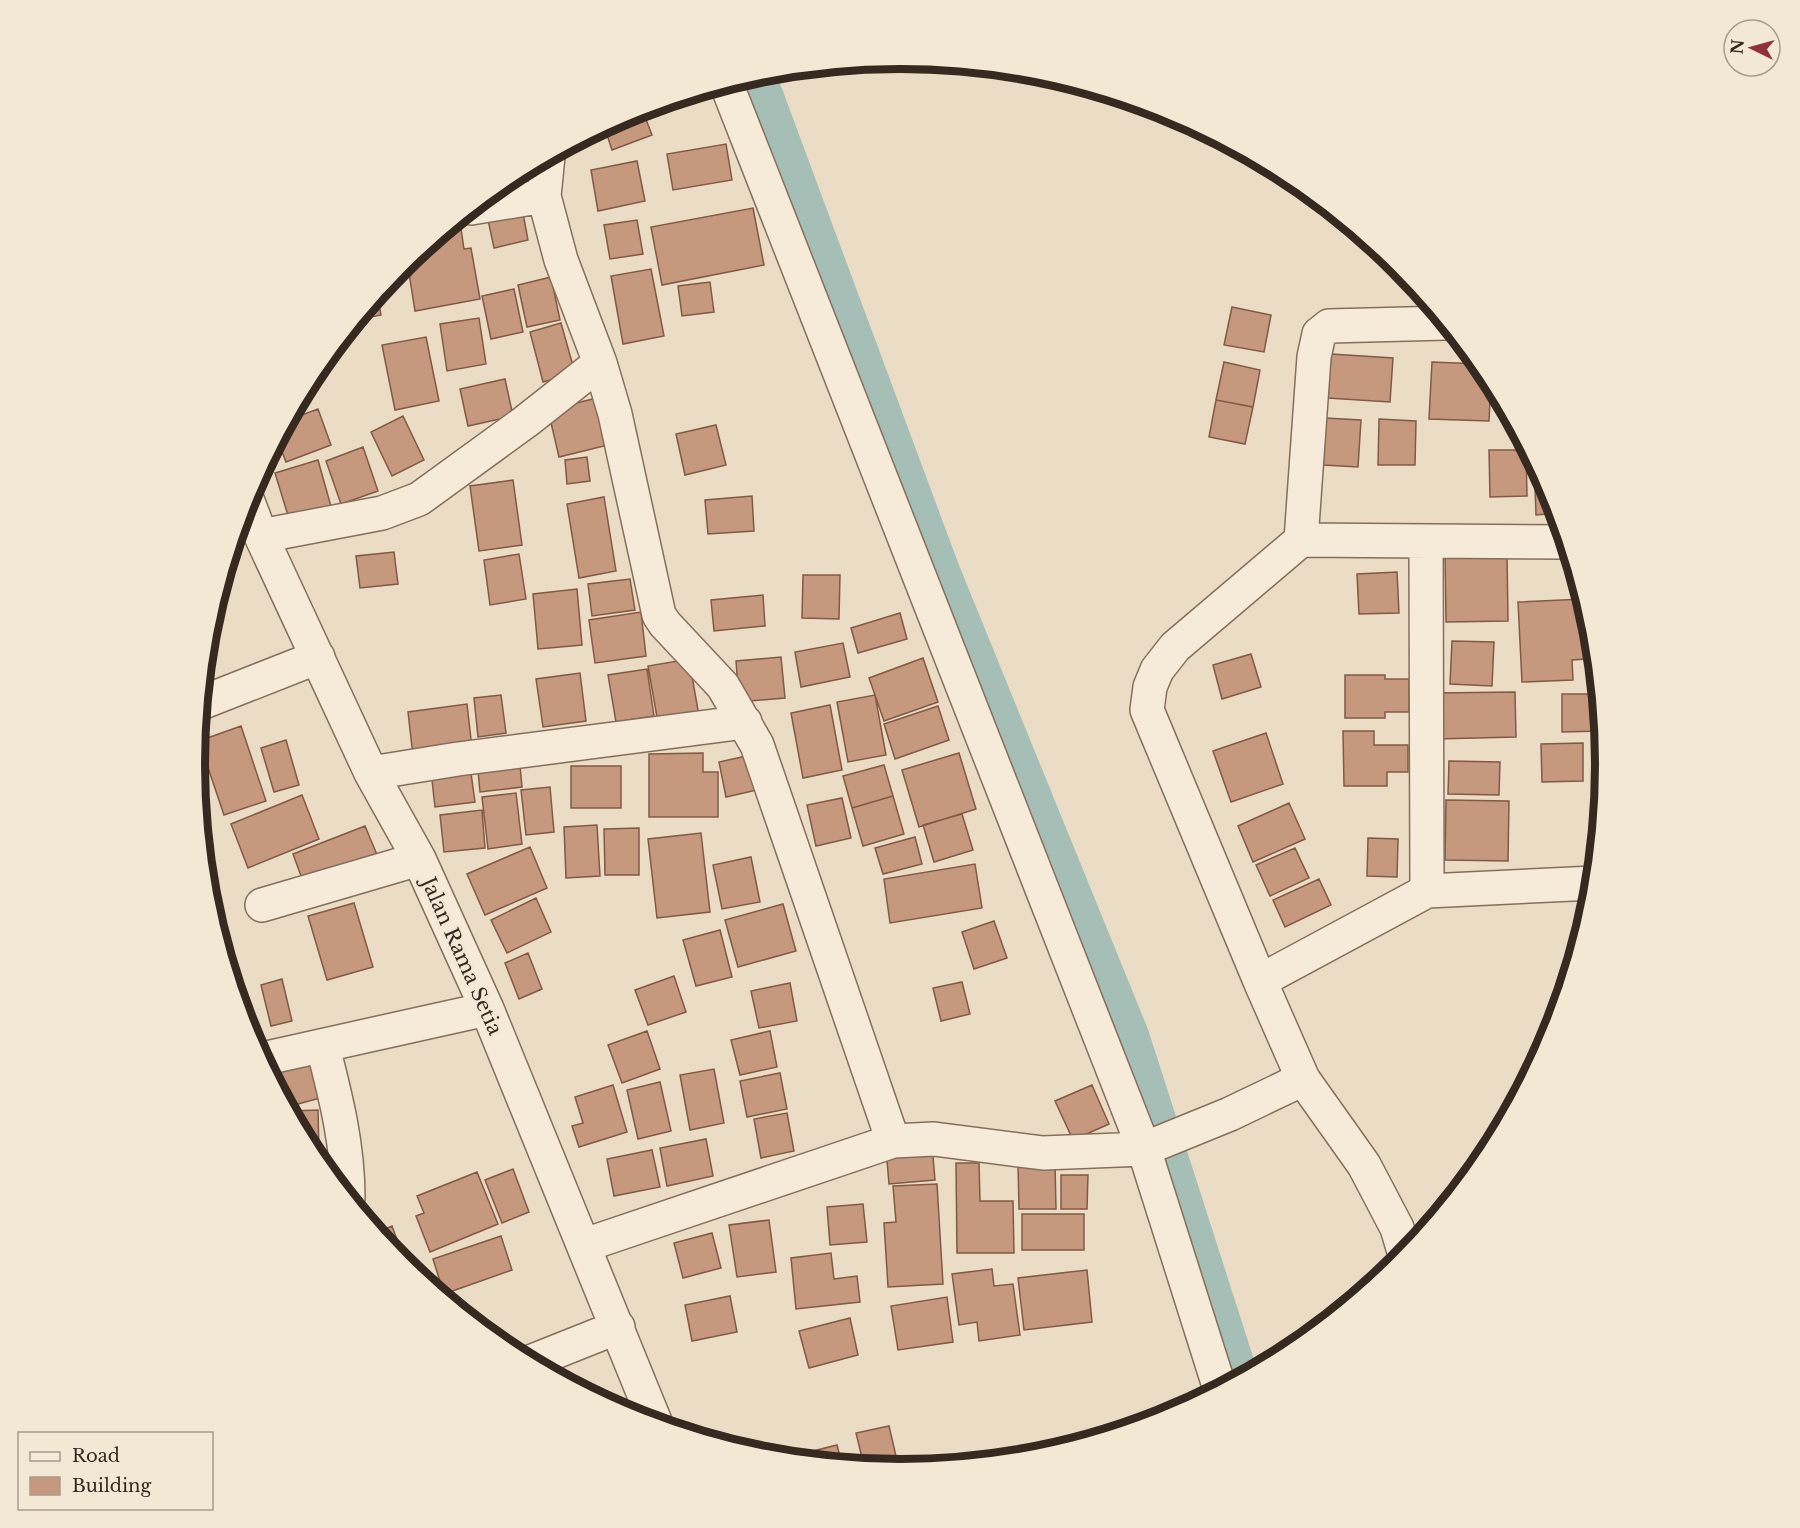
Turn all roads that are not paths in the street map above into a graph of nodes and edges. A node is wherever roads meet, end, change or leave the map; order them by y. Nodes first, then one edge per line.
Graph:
1 (729, 91) edge
2 (547, 166) edge
3 (544, 196) junction
4 (488, 205) edge
5 (1437, 323) edge
6 (600, 363) junction
7 (252, 513) edge
8 (261, 536) junction
9 (1301, 540) junction
10 (1558, 542) edge
11 (1426, 543) junction
12 (318, 657) junction
13 (208, 700) edge
14 (745, 722) junction
15 (370, 773) junction
16 (419, 859) junction
17 (1585, 883) edge
18 (1427, 891) junction
19 (262, 904) dead end
20 (1260, 981) junction
21 (487, 1009) junction
22 (323, 1047) junction
23 (271, 1057) edge
24 (1303, 1079) junction
25 (893, 1141) junction
26 (1149, 1147) junction
27 (348, 1186) edge
28 (1402, 1243) edge
29 (585, 1245) junction
30 (618, 1328) junction
31 (540, 1358) edge
32 (1218, 1381) edge
33 (651, 1412) edge

1 - 26 street
2 - 3 street
3 - 4 street
3 - 6 street
5 - 9 street
6 - 8 street
6 - 14 street
7 - 8 street, Jalan Rama Setia
8 - 12 street, Jalan Rama Setia
9 - 11 street
9 - 20 street
10 - 11 street
11 - 18 street
12 - 13 street
12 - 15 street, Jalan Rama Setia
14 - 15 street
14 - 25 street
15 - 16 street, Jalan Rama Setia
16 - 19 street
16 - 21 street, Jalan Rama Setia
17 - 18 street
18 - 20 street
20 - 24 street
21 - 22 street
21 - 29 street, Jalan Rama Setia
22 - 23 street
22 - 27 street
24 - 26 street
24 - 28 street
25 - 26 street
25 - 29 street
26 - 32 street
29 - 30 street, Jalan Rama Setia
30 - 31 street
30 - 33 street, Jalan Rama Setia

